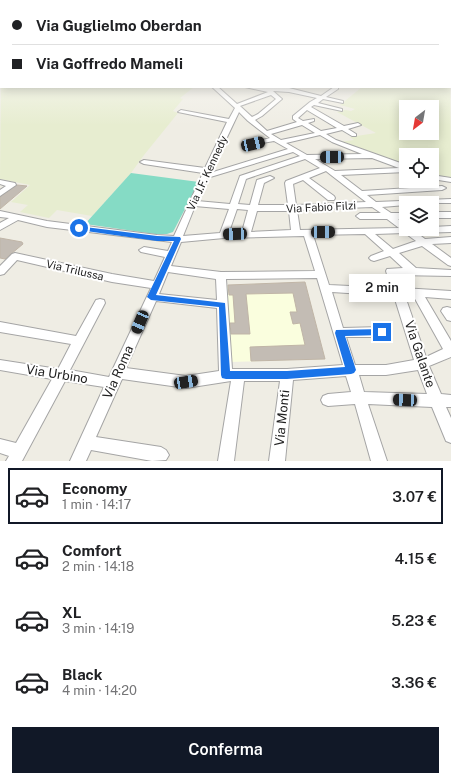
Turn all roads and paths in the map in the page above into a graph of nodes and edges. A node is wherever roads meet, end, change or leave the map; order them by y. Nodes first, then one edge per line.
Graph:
1 (216, 88) edge
2 (256, 88) edge
3 (336, 88) edge
4 (272, 90) edge
5 (321, 98) junction
6 (340, 102) dead end
7 (310, 105) junction
8 (236, 107) junction
9 (340, 110) dead end
10 (181, 112) dead end
11 (250, 120) junction
12 (312, 120) dead end
13 (231, 121) junction
14 (301, 122) junction
15 (358, 125) dead end
16 (343, 128) junction
17 (266, 133) junction
18 (320, 134) junction
19 (354, 135) dead end
20 (277, 141) junction
21 (253, 144) dead end
22 (292, 150) junction
23 (371, 156) junction
24 (305, 157) junction
25 (144, 162) dead end
26 (399, 166) edge
27 (399, 169) edge
28 (330, 171) junction
29 (206, 174) junction
30 (304, 177) junction
31 (270, 178) dead end
32 (439, 178) edge
33 (451, 180) edge
34 (0, 182) edge
35 (442, 188) dead end
36 (417, 190) junction
37 (362, 193) junction
38 (0, 194) edge
39 (422, 196) edge
40 (331, 198) dead end
41 (447, 201) edge
42 (192, 203) junction
43 (399, 203) edge
44 (375, 204) junction
45 (233, 206) junction
46 (253, 208) junction
47 (293, 208) junction
48 (0, 214) edge
49 (451, 214) edge
50 (439, 215) edge
51 (360, 216) dead end
52 (391, 216) junction
53 (399, 216) edge
54 (18, 217) junction
55 (399, 223) edge
56 (0, 227) edge
57 (439, 229) edge
58 (451, 229) edge
59 (399, 230) edge
60 (368, 232) junction
61 (302, 233) junction
62 (224, 234) junction
63 (246, 234) junction
64 (415, 236) edge
65 (178, 239) junction
66 (451, 240) edge
67 (424, 243) junction
68 (144, 250) dead end
69 (451, 252) edge
70 (392, 253) junction
71 (439, 253) junction
72 (171, 255) junction
73 (374, 258) dead end
74 (451, 263) edge
75 (165, 268) junction
76 (413, 271) junction
77 (0, 272) edge
78 (451, 273) edge
79 (321, 274) junction
80 (222, 276) junction
81 (157, 285) junction
82 (325, 288) junction
83 (399, 292) junction
84 (418, 293) junction
85 (451, 295) edge
86 (151, 297) junction
87 (100, 303) dead end
88 (222, 305) junction
89 (0, 327) edge
90 (382, 332) dead end
91 (339, 333) junction
92 (80, 341) junction
93 (451, 352) edge
94 (422, 364) junction
95 (0, 366) edge
96 (351, 370) junction
97 (62, 375) junction
98 (232, 375) junction
99 (287, 375) junction
100 (116, 378) junction
101 (359, 398) junction
102 (328, 400) dead end
103 (436, 401) junction
104 (451, 401) edge
105 (451, 436) edge
106 (86, 442) junction
107 (0, 446) edge
108 (162, 455) dead end
109 (17, 456) edge
110 (78, 461) edge
111 (226, 461) edge
112 (277, 461) edge
113 (379, 461) edge

1 - 8 street
2 - 4 street
3 - 5 street
4 - 5 street
4 - 8 street
4 - 11 street
5 - 6 street
5 - 7 street
7 - 9 street
7 - 14 street
7 - 16 street
8 - 11 street
8 - 13 street, Via J.F. Kennedy
10 - 13 street
11 - 17 street
12 - 14 street
13 - 29 street, Via J.F. Kennedy
14 - 17 street
14 - 18 street
15 - 16 street
16 - 18 street
16 - 19 street
17 - 20 street
18 - 20 street
18 - 23 street
20 - 21 street
20 - 22 street
22 - 24 street
22 - 29 street
23 - 24 street
23 - 26 street
24 - 28 street
24 - 45 street
25 - 29 street
27 - 28 street
28 - 30 street
28 - 37 street
29 - 42 street, Via J.F. Kennedy
30 - 40 street
30 - 47 street
31 - 46 street
32 - 33 street
34 - 38 street
35 - 36 street
36 - 37 street
36 - 39 street
37 - 44 street
41 - 49 street
42 - 45 street, Via Fabio Filzi
42 - 65 street, Via J.F. Kennedy
43 - 44 street, Via Fabio Filzi
44 - 47 street, Via Fabio Filzi
44 - 52 street
45 - 46 street, Via Fabio Filzi
45 - 62 street
46 - 47 street, Via Fabio Filzi
46 - 63 street
47 - 61 street
48 - 54 street
49 - 50 street
51 - 52 street
52 - 53 street
52 - 55 street
54 - 56 street
54 - 65 street
57 - 58 street
59 - 60 street
60 - 61 street
60 - 70 street
61 - 63 street
61 - 79 street
62 - 63 street
62 - 65 street
64 - 67 street
65 - 72 street, Via Roma
66 - 67 street
67 - 70 street
67 - 71 street
68 - 72 street
69 - 71 street
70 - 73 street
70 - 76 street
71 - 74 street
72 - 75 street, Via Roma
75 - 80 street
75 - 81 street, Via Roma
76 - 78 street
76 - 83 street, Via Galante
77 - 81 street, Via Trilussa
79 - 80 street
79 - 82 street
80 - 88 street
81 - 86 street, Via Roma
82 - 83 street
82 - 91 street
83 - 84 street
83 - 94 street, Via Galante
84 - 85 street
84 - 93 street
86 - 88 street
86 - 100 street, Via Roma
87 - 92 street
88 - 98 street
89 - 92 street
90 - 91 street
91 - 96 street
92 - 97 street
93 - 94 street, Via Urbino
94 - 96 street, Via Urbino
94 - 103 street, Via Galante
95 - 97 street, Via Urbino
96 - 99 street, Via Urbino
96 - 101 street
97 - 100 street, Via Urbino
97 - 109 street
98 - 99 street, Via Urbino
98 - 100 street, Via Urbino
98 - 111 street
99 - 112 street, Via Monti
100 - 106 street, Via Roma
101 - 102 street
101 - 103 street
101 - 113 street
103 - 104 street
103 - 105 street, Via Galante
106 - 108 street
106 - 110 street, Via Roma
107 - 109 street

